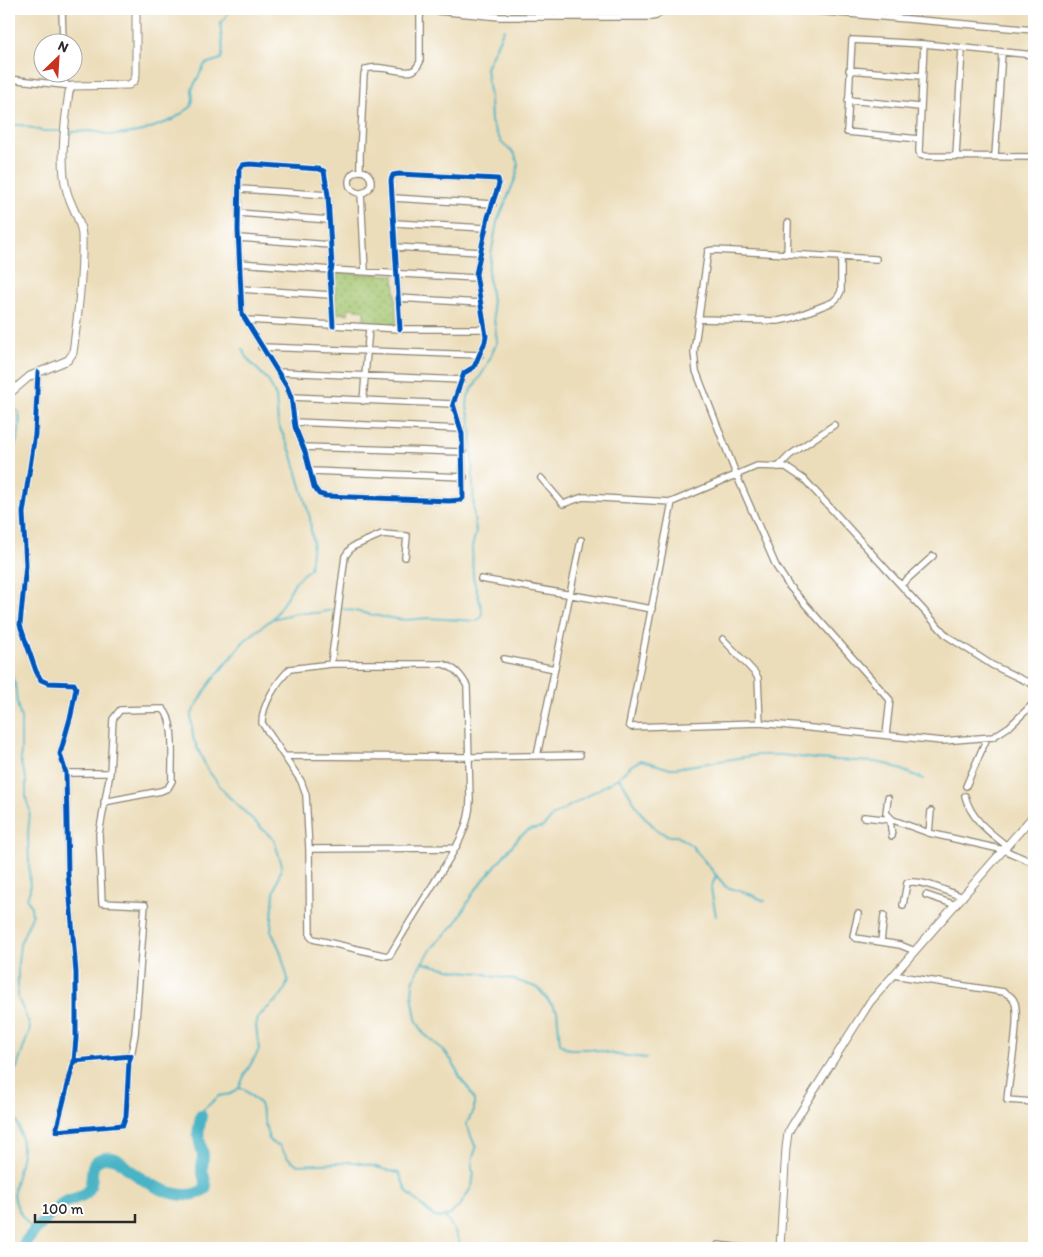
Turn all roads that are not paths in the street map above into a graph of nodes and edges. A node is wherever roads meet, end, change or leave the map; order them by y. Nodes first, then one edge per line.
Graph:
1 (62, 9) edge
2 (136, 9) edge
3 (664, 9) edge
4 (792, 9) edge
5 (1034, 30) edge
6 (63, 32) edge
7 (924, 44) junction
8 (962, 48) junction
9 (1002, 52) junction
10 (1034, 55) edge
11 (850, 70) junction
12 (922, 76) junction
13 (9, 79) edge
14 (68, 82) edge
15 (69, 86) junction
16 (848, 100) junction
17 (920, 107) junction
18 (919, 139) junction
19 (956, 156) junction
20 (996, 156) junction
21 (1034, 157) edge
22 (360, 170) junction
23 (240, 189) junction
24 (361, 193) junction
25 (328, 195) junction
26 (393, 198) junction
27 (493, 204) junction
28 (238, 213) junction
29 (329, 220) junction
30 (394, 223) junction
31 (788, 223) dead end
32 (485, 228) junction
33 (239, 238) junction
34 (331, 245) junction
35 (395, 247) junction
36 (480, 252) junction
37 (787, 254) junction
38 (841, 258) junction
39 (876, 259) dead end
40 (240, 263) junction
41 (331, 270) junction
42 (365, 271) junction
43 (396, 273) junction
44 (476, 278) junction
45 (241, 289) junction
46 (331, 295) junction
47 (398, 298) junction
48 (480, 303) junction
49 (698, 319) junction
50 (246, 320) junction
51 (332, 326) junction
52 (369, 328) junction
53 (400, 329) junction
54 (484, 329) junction
55 (261, 347) junction
56 (366, 352) junction
57 (480, 355) junction
58 (38, 372) junction
59 (278, 372) junction
60 (365, 376) junction
61 (462, 380) junction
62 (10, 392) edge
63 (291, 397) junction
64 (364, 401) junction
65 (454, 404) junction
66 (294, 422) junction
67 (834, 425) dead end
68 (461, 429) junction
69 (303, 446) junction
70 (462, 452) junction
71 (778, 466) junction
72 (310, 472) junction
73 (736, 474) junction
74 (464, 477) junction
75 (541, 478) dead end
76 (672, 502) junction
77 (581, 540) dead end
78 (933, 556) dead end
79 (405, 557) dead end
80 (481, 579) dead end
81 (901, 585) junction
82 (571, 595) junction
83 (652, 609) junction
84 (723, 639) dead end
85 (504, 660) dead end
86 (331, 664) junction
87 (555, 669) junction
88 (1034, 685) edge
89 (1034, 703) edge
90 (760, 723) junction
91 (886, 735) junction
92 (987, 738) junction
93 (580, 755) dead end
94 (285, 756) junction
95 (538, 756) junction
96 (470, 757) junction
97 (66, 773) junction
98 (110, 773) junction
99 (966, 786) dead end
100 (965, 796) dead end
101 (888, 798) dead end
102 (104, 802) junction
103 (931, 811) dead end
104 (1034, 815) edge
105 (864, 817) dead end
106 (892, 820) junction
107 (929, 833) junction
108 (892, 836) dead end
109 (455, 848) junction
110 (1005, 848) junction
111 (309, 849) junction
112 (1034, 863) edge
113 (926, 894) dead end
114 (963, 897) junction
115 (903, 905) dead end
116 (956, 905) junction
117 (858, 914) dead end
118 (884, 915) dead end
119 (881, 942) junction
120 (916, 950) junction
121 (893, 974) junction
122 (131, 1056) junction
123 (74, 1061) junction
124 (1034, 1102) edge
125 (718, 1245) dead end
126 (743, 1248) edge
127 (780, 1248) edge

1 - 6 street
2 - 15 street
3 - 22 street
4 - 5 street
7 - 8 street
7 - 11 street
7 - 12 street
8 - 9 street
8 - 19 street
9 - 10 street
9 - 20 street
11 - 12 street
11 - 16 street
12 - 17 street
13 - 15 street
14 - 15 street
15 - 58 street
16 - 17 street
16 - 18 street
17 - 18 street
18 - 19 street
19 - 20 street
20 - 21 street
22 - 24 street
22 - 24 street
23 - 25 street
23 - 25 street
23 - 28 street
24 - 42 street
25 - 29 street
26 - 27 street
26 - 27 street
26 - 30 street
27 - 32 street
28 - 29 street
28 - 33 street
29 - 34 street
30 - 32 street
30 - 35 street
31 - 37 street
32 - 36 street
33 - 34 street
33 - 40 street
34 - 41 street
35 - 36 street
35 - 43 street
36 - 44 street
37 - 38 street
37 - 49 street
38 - 39 street
38 - 49 street
40 - 41 street
40 - 45 street
41 - 42 street
41 - 46 street
42 - 43 street
43 - 44 street
43 - 47 street
44 - 48 street
45 - 46 street
45 - 50 street
46 - 51 street
47 - 48 street
47 - 53 street
48 - 54 street
49 - 73 street
50 - 51 street
50 - 55 street
51 - 52 street
52 - 53 street
52 - 56 street
53 - 54 street
54 - 57 street
55 - 56 street
55 - 59 street
56 - 57 street
56 - 60 street
57 - 61 street
58 - 62 street
58 - 97 street
59 - 60 street
59 - 63 street
60 - 61 street
60 - 64 street
61 - 65 street
63 - 64 street
63 - 66 street
64 - 65 street
65 - 68 street
66 - 68 street
66 - 69 street
67 - 71 street
68 - 70 street
69 - 70 street
69 - 72 street
70 - 74 street
71 - 73 street
71 - 81 street
72 - 74 street
72 - 74 street
73 - 76 street
73 - 91 street
75 - 76 street
76 - 83 street
77 - 82 street
78 - 81 street
79 - 86 street
80 - 82 street
81 - 88 street
82 - 83 street
82 - 87 street
83 - 90 street
84 - 90 street
85 - 87 street
86 - 94 street
86 - 96 street
87 - 95 street
89 - 92 street
90 - 91 street
91 - 92 street
92 - 99 street
93 - 95 street
94 - 96 street
94 - 111 street
95 - 96 street
96 - 109 street
97 - 98 street
97 - 123 street
98 - 102 street
98 - 102 street
100 - 110 street
101 - 106 street
102 - 122 street
103 - 107 street
104 - 110 street
105 - 106 street
106 - 107 street
106 - 108 street
107 - 110 street
109 - 111 street
109 - 111 street
110 - 112 street
110 - 114 street
113 - 116 street
114 - 115 street
114 - 116 street
116 - 120 street
117 - 119 street
118 - 119 street
119 - 120 street
120 - 121 street
121 - 124 street
121 - 127 street
122 - 123 street
122 - 123 street
125 - 126 street

